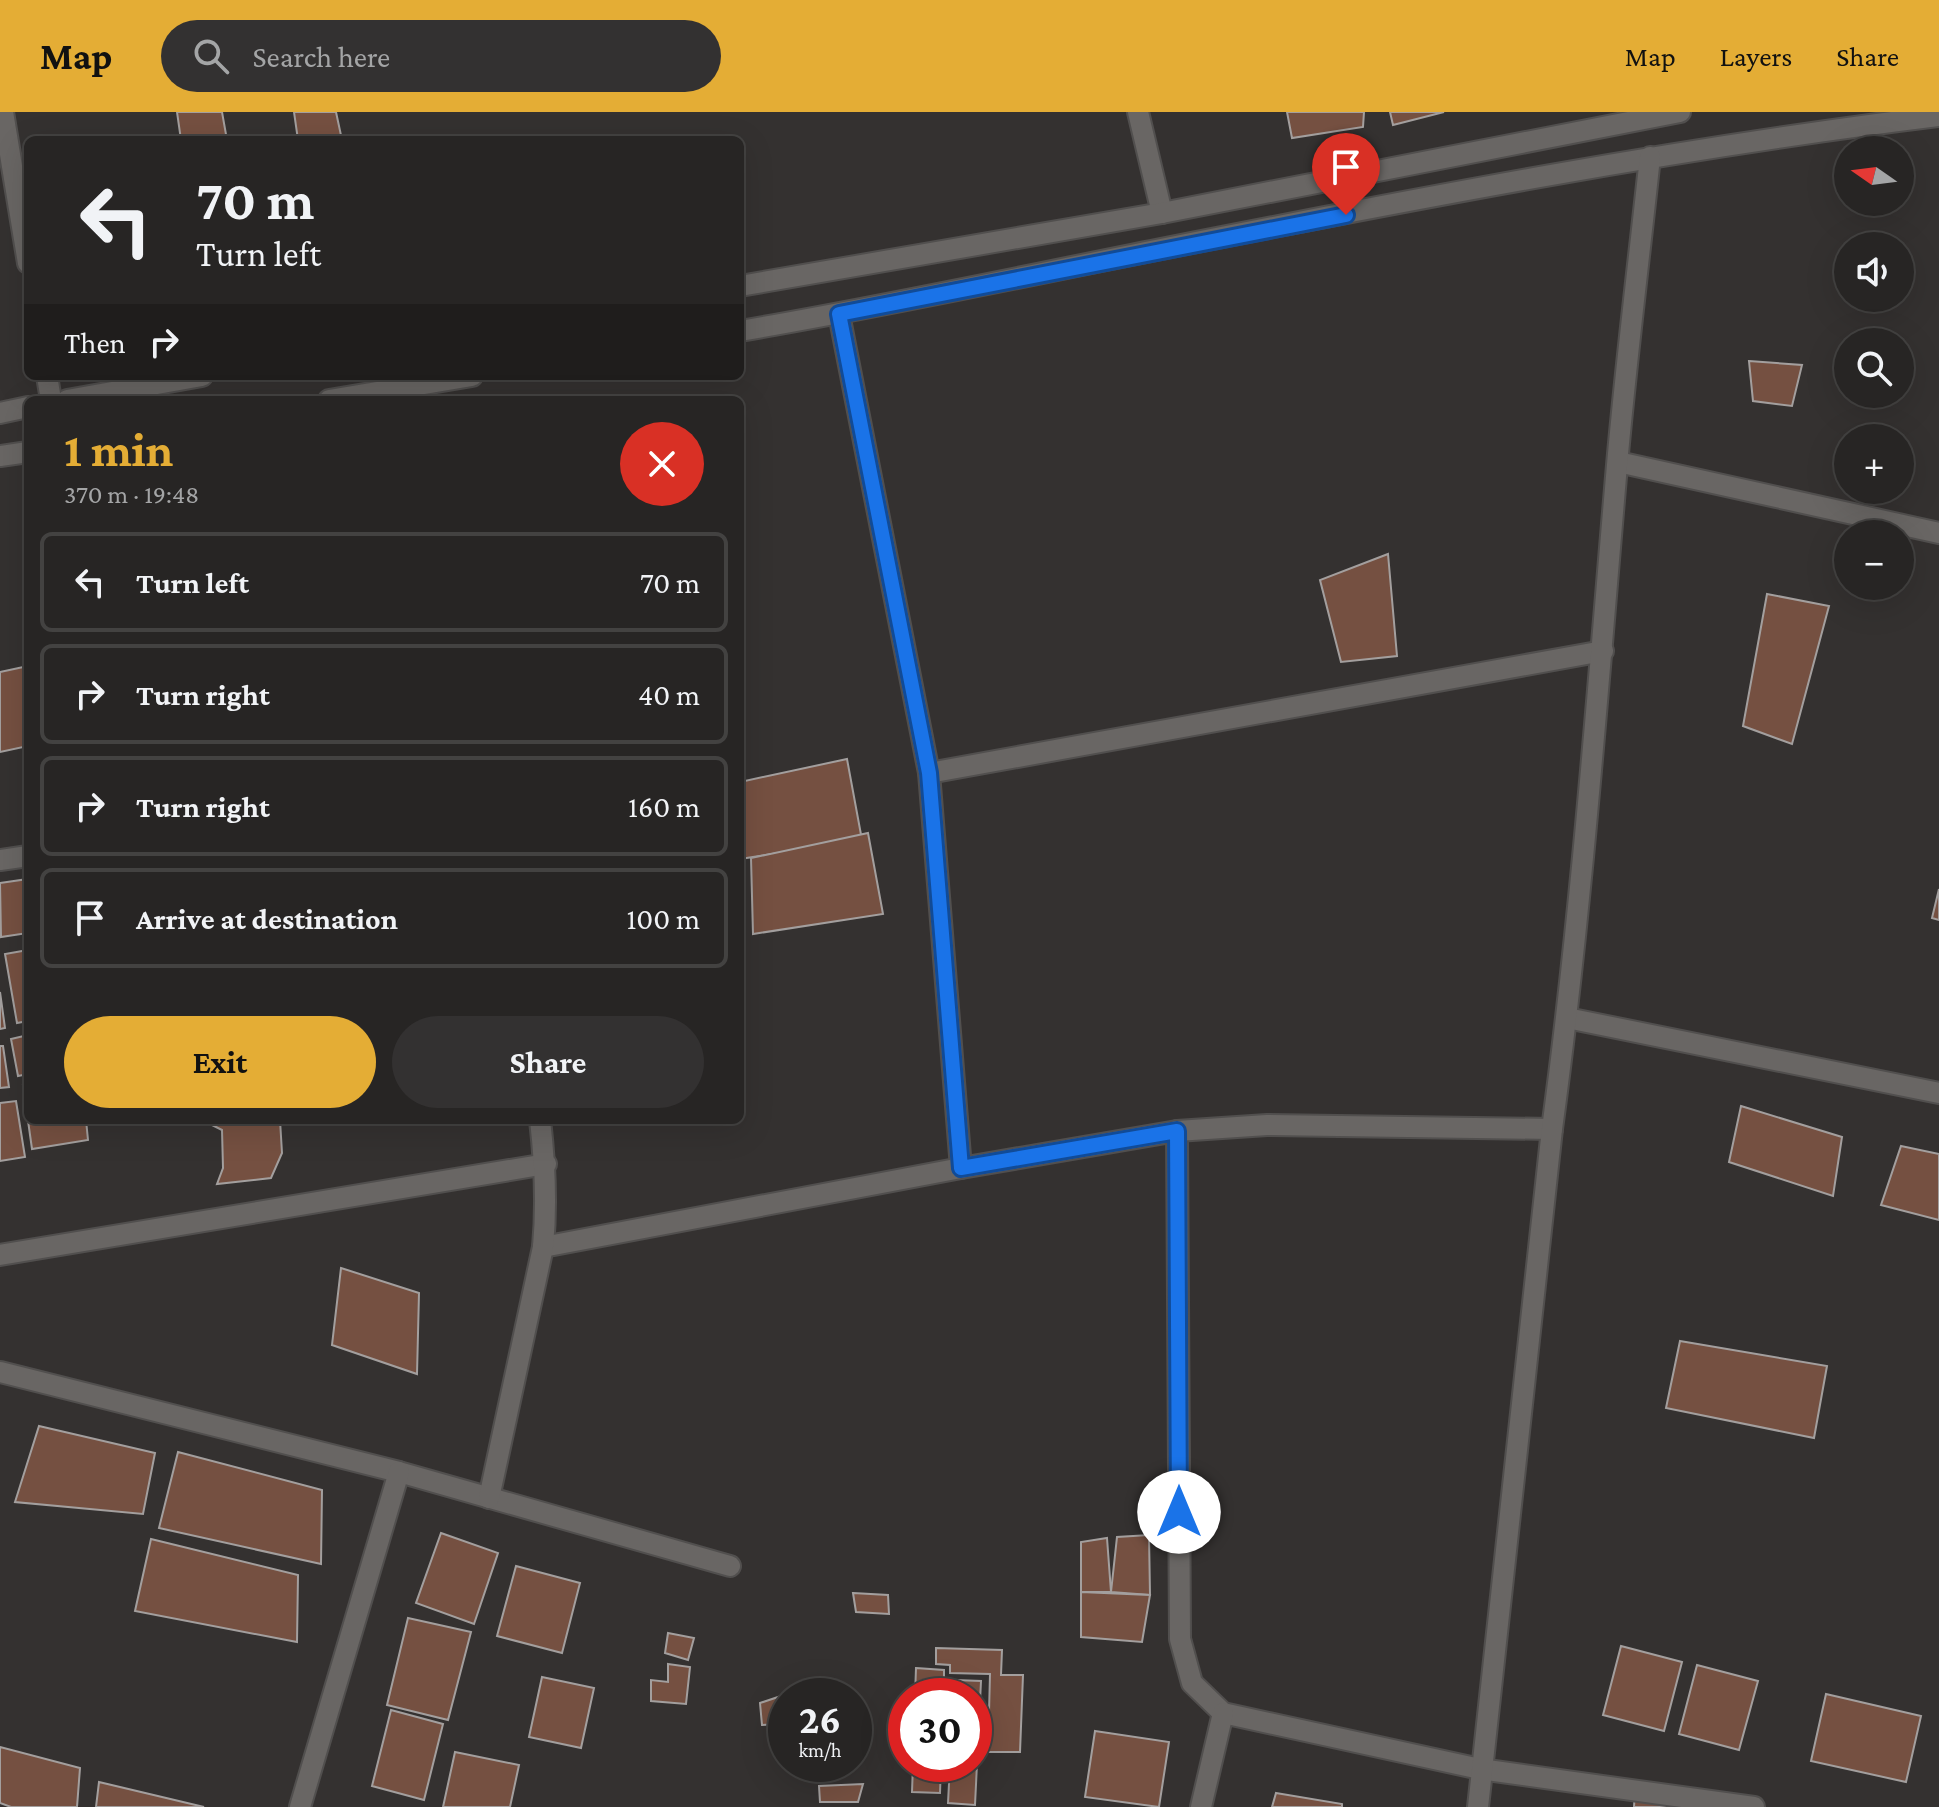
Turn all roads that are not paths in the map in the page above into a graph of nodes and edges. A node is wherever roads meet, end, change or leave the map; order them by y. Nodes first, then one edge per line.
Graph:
1 (3, 112) edge
2 (1138, 112) edge
3 (1680, 112) edge
4 (1939, 116) edge
5 (1650, 157) junction
6 (1162, 213) junction
7 (24, 239) edge
8 (744, 285) edge
9 (839, 314) junction
10 (744, 330) edge
11 (180, 380) edge
12 (463, 380) edge
13 (439, 391) edge
14 (90, 396) edge
15 (378, 396) edge
16 (24, 408) edge
17 (0, 413) edge
18 (24, 453) edge
19 (0, 456) edge
20 (1618, 462) junction
21 (1939, 533) edge
22 (1603, 651) junction
23 (929, 773) junction
24 (24, 857) edge
25 (0, 860) edge
26 (1567, 1018) junction
27 (1939, 1093) edge
28 (541, 1124) edge
29 (1552, 1129) junction
30 (1177, 1131) junction
31 (546, 1164) junction
32 (961, 1168) junction
33 (543, 1247) junction
34 (0, 1255) edge
35 (0, 1373) edge
36 (399, 1472) junction
37 (489, 1498) junction
38 (730, 1566) dead end
39 (1223, 1713) junction
40 (1480, 1769) junction
41 (300, 1807) edge
42 (1201, 1807) edge
43 (1478, 1807) edge
44 (1754, 1807) edge

1 - 7 street
2 - 6 street
3 - 6 street
4 - 5 street
5 - 9 street
5 - 20 street
6 - 8 street
9 - 10 street
9 - 23 street
11 - 14 street
12 - 13 street
13 - 15 street
16 - 17 street
18 - 19 street
20 - 21 street
20 - 22 street
22 - 23 street
22 - 26 street
23 - 32 street
24 - 25 street
26 - 27 street
26 - 29 street
28 - 31 street
29 - 30 street
29 - 40 street
30 - 32 street
30 - 39 street
31 - 33 street
31 - 34 street
32 - 33 street
33 - 37 street
35 - 36 street
36 - 37 street
36 - 41 street
37 - 38 street
39 - 40 street
39 - 42 street
40 - 43 street
40 - 44 street

